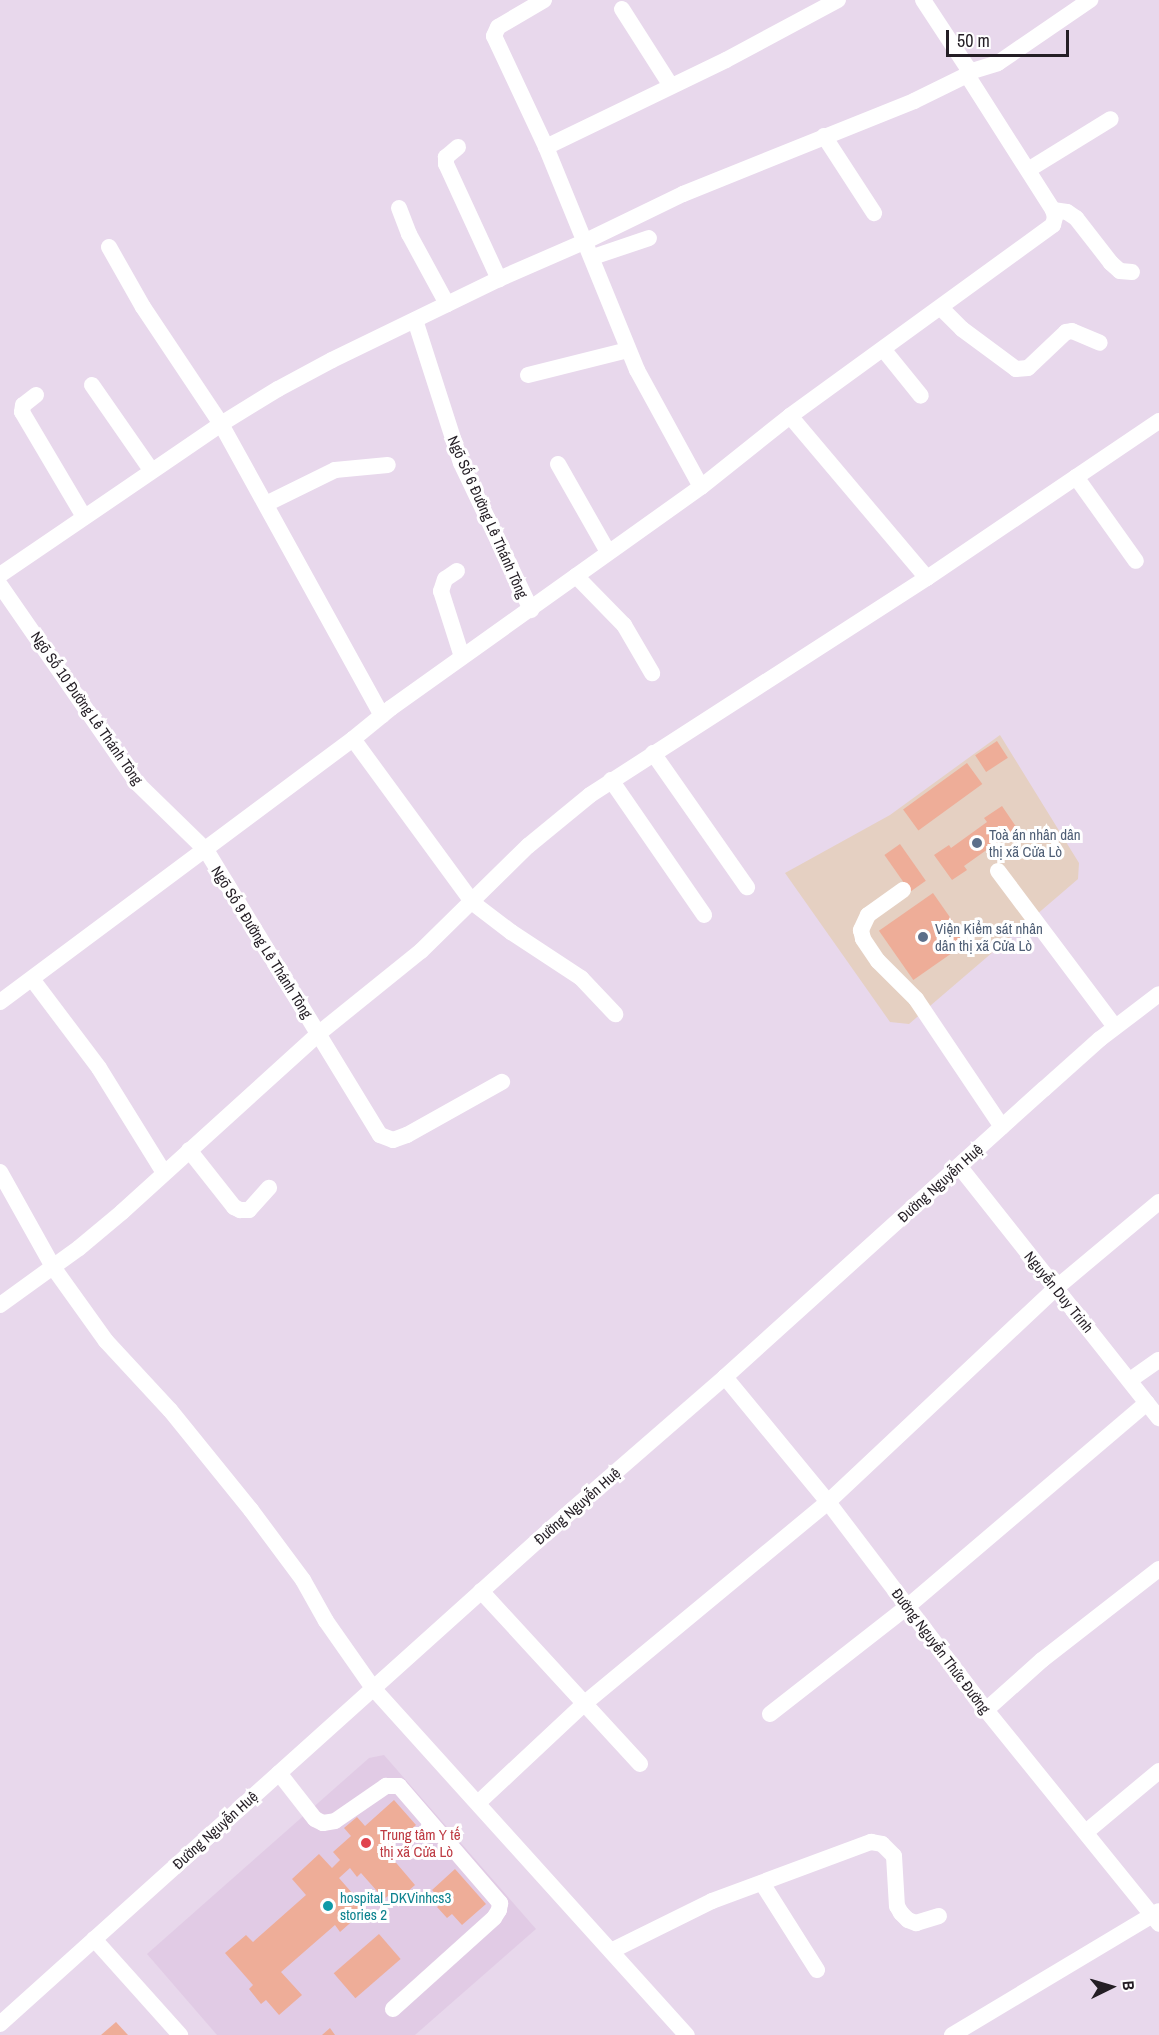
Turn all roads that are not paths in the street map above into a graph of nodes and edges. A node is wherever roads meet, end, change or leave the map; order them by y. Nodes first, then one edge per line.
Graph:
1 (544, 0) edge
2 (838, 0) edge
3 (923, 0) edge
4 (1090, 0) edge
5 (622, 9) dead end
6 (968, 73) junction
7 (671, 86) junction
8 (1111, 118) dead end
9 (824, 136) junction
10 (458, 147) dead end
11 (546, 147) junction
12 (1028, 170) junction
13 (399, 208) dead end
14 (1053, 210) junction
15 (874, 213) dead end
16 (648, 238) dead end
17 (586, 241) junction
18 (109, 247) dead end
19 (593, 257) junction
20 (1132, 272) dead end
21 (499, 279) junction
22 (447, 304) junction
23 (941, 308) junction
24 (415, 320) junction
25 (1100, 343) dead end
26 (883, 349) junction
27 (628, 350) junction
28 (528, 375) dead end
29 (92, 385) dead end
30 (36, 395) dead end
31 (921, 396) dead end
32 (790, 416) junction
33 (1159, 421) edge
34 (221, 424) junction
35 (558, 464) dead end
36 (387, 465) dead end
37 (151, 470) junction
38 (1076, 477) junction
39 (701, 487) junction
40 (266, 504) junction
41 (84, 517) junction
42 (608, 552) junction
43 (1136, 561) dead end
44 (457, 571) dead end
45 (0, 575) edge
46 (576, 576) junction
47 (927, 578) junction
48 (0, 585) edge
49 (531, 610) junction
50 (462, 657) junction
51 (652, 673) dead end
52 (382, 716) junction
53 (353, 739) junction
54 (653, 753) junction
55 (611, 780) junction
56 (206, 850) junction
57 (998, 871) dead end
58 (747, 887) dead end
59 (903, 890) dead end
60 (473, 903) junction
61 (704, 915) dead end
62 (32, 979) junction
63 (1159, 994) edge
64 (0, 1002) edge
65 (615, 1014) dead end
66 (1116, 1027) junction
67 (318, 1034) junction
68 (502, 1082) dead end
69 (1002, 1127) junction
70 (189, 1150) junction
71 (959, 1166) junction
72 (0, 1172) edge
73 (164, 1173) junction
74 (269, 1188) dead end
75 (1159, 1202) edge
76 (53, 1266) junction
77 (1056, 1288) junction
78 (0, 1305) edge
79 (1159, 1360) edge
80 (725, 1377) junction
81 (1130, 1380) junction
82 (1147, 1403) junction
83 (1159, 1418) edge
84 (828, 1502) junction
85 (1159, 1569) edge
86 (481, 1591) junction
87 (908, 1607) junction
88 (373, 1688) junction
89 (585, 1703) junction
90 (986, 1710) junction
91 (770, 1714) dead end
92 (640, 1764) dead end
93 (1159, 1771) edge
94 (279, 1773) junction
95 (478, 1803) junction
96 (1086, 1832) junction
97 (762, 1883) junction
98 (939, 1916) dead end
99 (1157, 1917) edge
100 (94, 1939) junction
101 (611, 1951) junction
102 (817, 1970) dead end
103 (393, 2009) dead end
104 (0, 2024) edge
105 (180, 2035) edge
106 (687, 2035) edge
107 (952, 2035) edge

1 - 11 street
2 - 7 street
3 - 6 street
4 - 6 street
5 - 7 street
6 - 9 street
6 - 12 street
7 - 11 street
8 - 12 street
9 - 15 street
9 - 17 street
10 - 21 street
11 - 17 street
12 - 14 street
13 - 22 street
14 - 20 street
14 - 23 street
16 - 19 street
17 - 19 street
17 - 21 street
18 - 34 street
19 - 27 street
21 - 22 street
22 - 24 street
23 - 25 street
23 - 26 street
24 - 34 street
24 - 49 street, Ngõ Số 6 Đường Lê Thánh Tông
26 - 31 street
26 - 32 street
27 - 28 street
27 - 39 street
29 - 37 street
30 - 41 street
32 - 39 street
32 - 47 street
33 - 38 street
34 - 37 street
34 - 40 street
35 - 42 street
36 - 40 street
37 - 41 street
38 - 43 street
38 - 47 street
39 - 42 street
40 - 52 street
41 - 45 street
42 - 46 street
44 - 50 street
46 - 49 street
46 - 51 street
47 - 54 street
48 - 56 street, Ngõ Số 10 Đường Lê Thánh Tông
49 - 50 street
50 - 52 street
52 - 53 street
53 - 56 street
53 - 60 street
54 - 55 street
54 - 58 street
55 - 60 street
55 - 61 street
56 - 62 street
56 - 67 street, Ngõ Số 9 Đường Lê Thánh Tông
57 - 66 street
59 - 69 street
60 - 65 street
60 - 67 street
62 - 64 street
62 - 73 street
63 - 66 street, Đường Nguyễn Huệ
66 - 69 street, Đường Nguyễn Huệ
67 - 68 street, Ngõ Số 9 Đường Lê Thánh Tông
67 - 70 street
69 - 71 street, Đường Nguyễn Huệ
70 - 73 street
70 - 74 street
71 - 77 street, Nguyễn Duy Trinh
71 - 80 street, Đường Nguyễn Huệ
72 - 76 street
73 - 76 street
75 - 77 street
76 - 78 street
76 - 88 street
77 - 81 street, Nguyễn Duy Trinh
77 - 84 street
79 - 81 street
80 - 84 street, Đường Nguyễn Thức Đường
80 - 86 street, Đường Nguyễn Huệ
81 - 82 street, Nguyễn Duy Trinh
82 - 83 street, Nguyễn Duy Trinh
82 - 87 street
84 - 87 street, Đường Nguyễn Thức Đường
84 - 89 street
85 - 90 street
86 - 88 street, Đường Nguyễn Huệ
86 - 89 street
87 - 90 street, Đường Nguyễn Thức Đường
87 - 91 street
88 - 94 street, Đường Nguyễn Huệ
88 - 95 street
89 - 92 street
89 - 95 street
90 - 96 street, Đường Nguyễn Thức Đường
93 - 96 street
94 - 100 street, Đường Nguyễn Huệ
94 - 103 street
95 - 101 street
96 - 99 street, Đường Nguyễn Thức Đường
97 - 98 street
97 - 101 street
97 - 102 street
99 - 107 street
100 - 104 street, Đường Nguyễn Huệ
100 - 105 street
101 - 106 street

